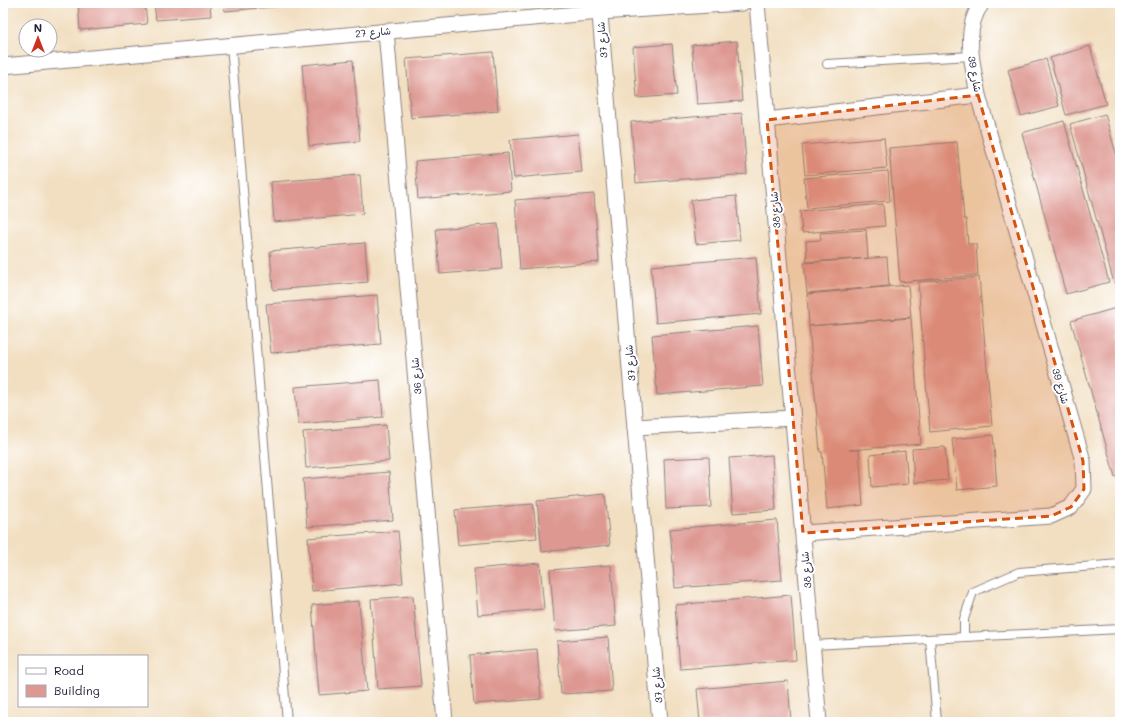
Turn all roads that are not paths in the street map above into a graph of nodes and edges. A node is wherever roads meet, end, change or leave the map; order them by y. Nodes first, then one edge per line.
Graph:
1 (742, 3) edge
2 (757, 3) edge
3 (982, 3) edge
4 (599, 8) edge
5 (386, 31) junction
6 (231, 45) junction
7 (972, 56) junction
8 (828, 64) dead end
9 (3, 66) edge
10 (978, 95) junction
11 (767, 120) junction
12 (793, 418) junction
13 (635, 427) junction
14 (803, 534) junction
15 (1120, 564) edge
16 (1120, 629) edge
17 (964, 637) junction
18 (930, 639) junction
19 (813, 646) junction
20 (287, 722) edge
21 (444, 722) edge
22 (660, 722) edge
23 (819, 722) edge
24 (937, 722) edge

1 - 4 street, شارع 27
2 - 11 street, شارع 38
3 - 7 street, شارع 39
4 - 5 street, شارع 27
4 - 13 street, شارع 37
5 - 6 street, شارع 27
5 - 21 street, شارع 36
6 - 9 street, شارع 27
6 - 20 lane
7 - 8 lane
7 - 10 street, شارع 39
10 - 11 street
10 - 14 street, شارع 39
11 - 12 street, شارع 38
12 - 13 street
12 - 14 street, شارع 38
13 - 22 street, شارع 37
14 - 19 street, شارع 38
15 - 17 lane
16 - 17 lane
17 - 18 lane
18 - 19 lane
18 - 24 lane
19 - 23 street, شارع 38

